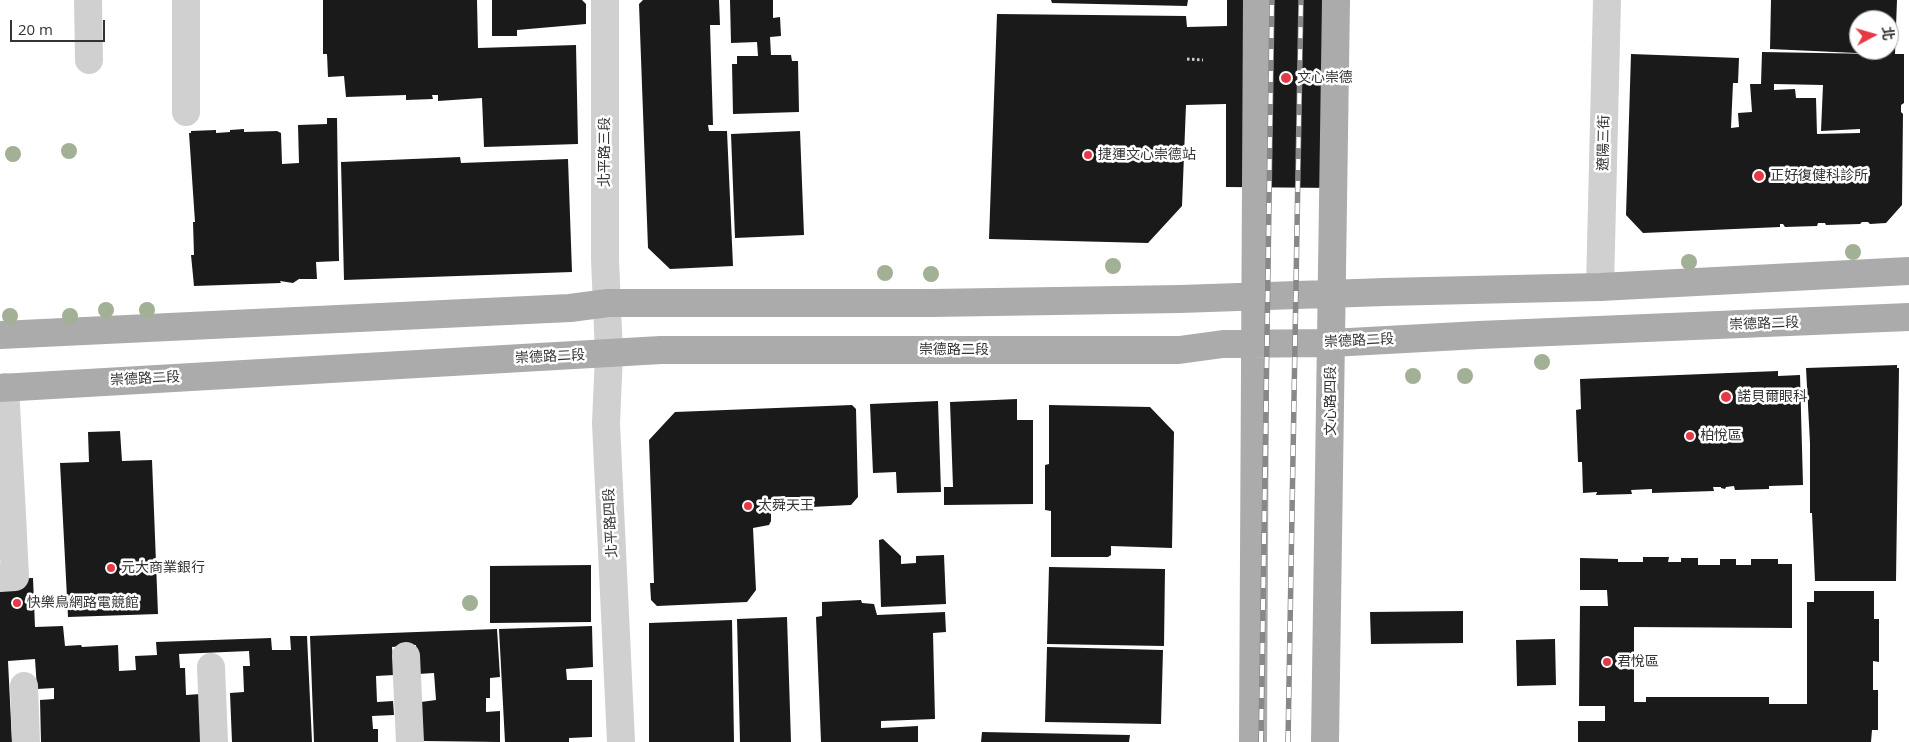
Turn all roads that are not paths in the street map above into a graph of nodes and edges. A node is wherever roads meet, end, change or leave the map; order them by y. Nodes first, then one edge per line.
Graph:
1 (88, 0) edge
2 (186, 0) edge
3 (605, 0) edge
4 (1257, 0) edge
5 (1336, 0) edge
6 (1607, 0) edge
7 (89, 60) dead end
8 (186, 112) dead end
9 (1909, 271) edge
10 (1600, 287) junction
11 (1333, 294) junction
12 (1256, 296) junction
13 (608, 303) junction
14 (1909, 317) edge
15 (0, 335) edge
16 (1331, 343) junction
17 (1255, 344) junction
18 (609, 354) junction
19 (2, 387) edge
20 (6, 516) edge
21 (0, 578) edge
22 (406, 656) dead end
23 (211, 667) dead end
24 (24, 686) dead end
25 (26, 742) edge
26 (214, 742) edge
27 (410, 742) edge
28 (621, 742) edge
29 (1253, 742) edge
30 (1325, 742) edge

1 - 7 street
2 - 8 street
3 - 13 street, 北平路三段
4 - 12 main road
5 - 11 main road, 文心路四段
6 - 10 street, 遼陽三街
9 - 10 main road
10 - 11 main road
11 - 12 main road
11 - 16 main road, 文心路四段
12 - 13 main road
12 - 17 main road
13 - 15 main road
13 - 18 street, 北平路四段
14 - 16 main road, 崇德路二段
16 - 17 main road, 崇德路二段
16 - 30 main road, 文心路四段
17 - 18 main road, 崇德路二段
17 - 29 main road
18 - 19 main road, 崇德路二段
18 - 28 street, 北平路四段
19 - 20 street
20 - 21 street
22 - 27 street
23 - 26 street
24 - 25 street

